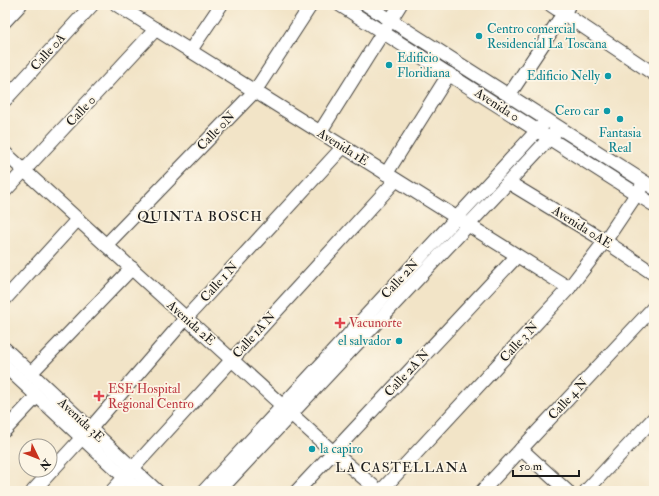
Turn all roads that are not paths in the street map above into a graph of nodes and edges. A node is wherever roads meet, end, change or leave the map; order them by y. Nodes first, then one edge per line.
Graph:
1 (8, 5) edge
2 (20, 5) edge
3 (92, 5) edge
4 (117, 5) edge
5 (221, 5) edge
6 (311, 5) edge
7 (340, 5) edge
8 (366, 5) edge
9 (400, 5) edge
10 (551, 5) edge
11 (5, 8) edge
12 (567, 9) edge
13 (390, 20) junction
14 (5, 21) edge
15 (156, 29) junction
16 (383, 32) junction
17 (190, 51) junction
18 (449, 74) junction
19 (654, 74) edge
20 (255, 91) junction
21 (509, 95) junction
22 (5, 100) edge
23 (547, 120) junction
24 (559, 128) junction
25 (538, 131) junction
26 (320, 132) junction
27 (549, 138) junction
28 (343, 146) junction
29 (5, 153) edge
30 (25, 171) junction
31 (391, 177) junction
32 (508, 182) junction
33 (649, 186) edge
34 (5, 191) edge
35 (636, 195) junction
36 (654, 205) edge
37 (78, 219) junction
38 (463, 222) junction
39 (605, 241) junction
40 (106, 245) junction
41 (517, 256) junction
42 (132, 268) junction
43 (654, 274) edge
44 (569, 288) junction
45 (5, 298) edge
46 (654, 307) edge
47 (186, 318) junction
48 (5, 349) edge
49 (232, 360) junction
50 (5, 366) edge
51 (31, 373) junction
52 (37, 396) junction
53 (287, 410) junction
54 (654, 418) edge
55 (5, 430) edge
56 (86, 434) junction
57 (521, 449) junction
58 (333, 452) junction
59 (128, 473) junction
60 (33, 491) edge
61 (112, 491) edge
62 (139, 491) edge
63 (156, 491) edge
64 (204, 491) edge
65 (219, 491) edge
66 (297, 491) edge
67 (380, 491) edge
68 (482, 491) edge
69 (567, 491) edge
70 (586, 491) edge

1 - 11 street
2 - 14 street
3 - 22 street, Calle 0A
4 - 15 street, Avenida 1E
5 - 17 street
6 - 20 street, Calle 0N
7 - 16 street, Avenida 0
8 - 13 street, Avenida 0
9 - 13 street
10 - 12 street
12 - 19 street
12 - 21 street
13 - 16 street
13 - 21 street, Avenida 0
15 - 17 street, Avenida 1E
15 - 30 street, Calle 0
16 - 18 street, Avenida 0
16 - 26 street
17 - 20 street, Avenida 1E
18 - 25 street, Avenida 0
18 - 31 street, Calle 1A N
20 - 26 street, Avenida 1E
20 - 40 street, Calle 0N
21 - 23 street, Avenida 0
23 - 24 street, Avenida 0
23 - 25 street, Calle 2N
24 - 27 street, Calle 2N
24 - 33 street, Avenida 0
25 - 27 street, Avenida 0
25 - 38 street, Calle 2N
26 - 28 street, Avenida 1E
27 - 32 street, Calle 2N
27 - 35 street, Avenida 0
28 - 31 street, Avenida 1E
28 - 47 street, Calle 1 N
29 - 30 street, Avenida 2E
30 - 34 street, Calle 0
30 - 37 street, Avenida 2E
31 - 38 street, Avenida 1E
31 - 49 street, Calle 1A N
32 - 38 street, Calle 2N
32 - 39 street, Avenida 0AE
33 - 35 street, Calle 3 N
35 - 36 street, Avenida 0
35 - 39 street, Calle 3 N
37 - 40 street, Avenida 2E
37 - 45 street
38 - 41 street, Avenida 1E
38 - 53 street, Calle 2N
39 - 43 street, Avenida 0AE
39 - 44 street, Calle 3 N
40 - 42 street, Avenida 2E
41 - 44 street, Avenida 1E
41 - 58 street, Calle 2A N
42 - 47 street, Avenida 2E
42 - 51 street
44 - 67 street, Calle 3 N
46 - 57 street, Calle 4 N
47 - 49 street, Avenida 2E
47 - 56 street, Calle 1 N
48 - 51 street, Avenida 3E
49 - 53 street, Avenida 2E
49 - 59 street, Calle 1A N
50 - 52 street, Avenida 3E
51 - 56 street, Avenida 3E
52 - 55 street
52 - 56 street, Avenida 3E
53 - 58 street, Avenida 2E
53 - 64 street, Calle 2N
53 - 65 street, Calle 2N
54 - 70 street
56 - 59 street, Avenida 3E
56 - 60 street, Calle 1 N
57 - 68 street, Calle 4 N
57 - 69 street
58 - 66 street, Calle 2A N
58 - 67 street, Avenida 2E
59 - 61 street, Calle 1A N
59 - 62 street, Avenida 3E
59 - 63 street, Avenida 3E

